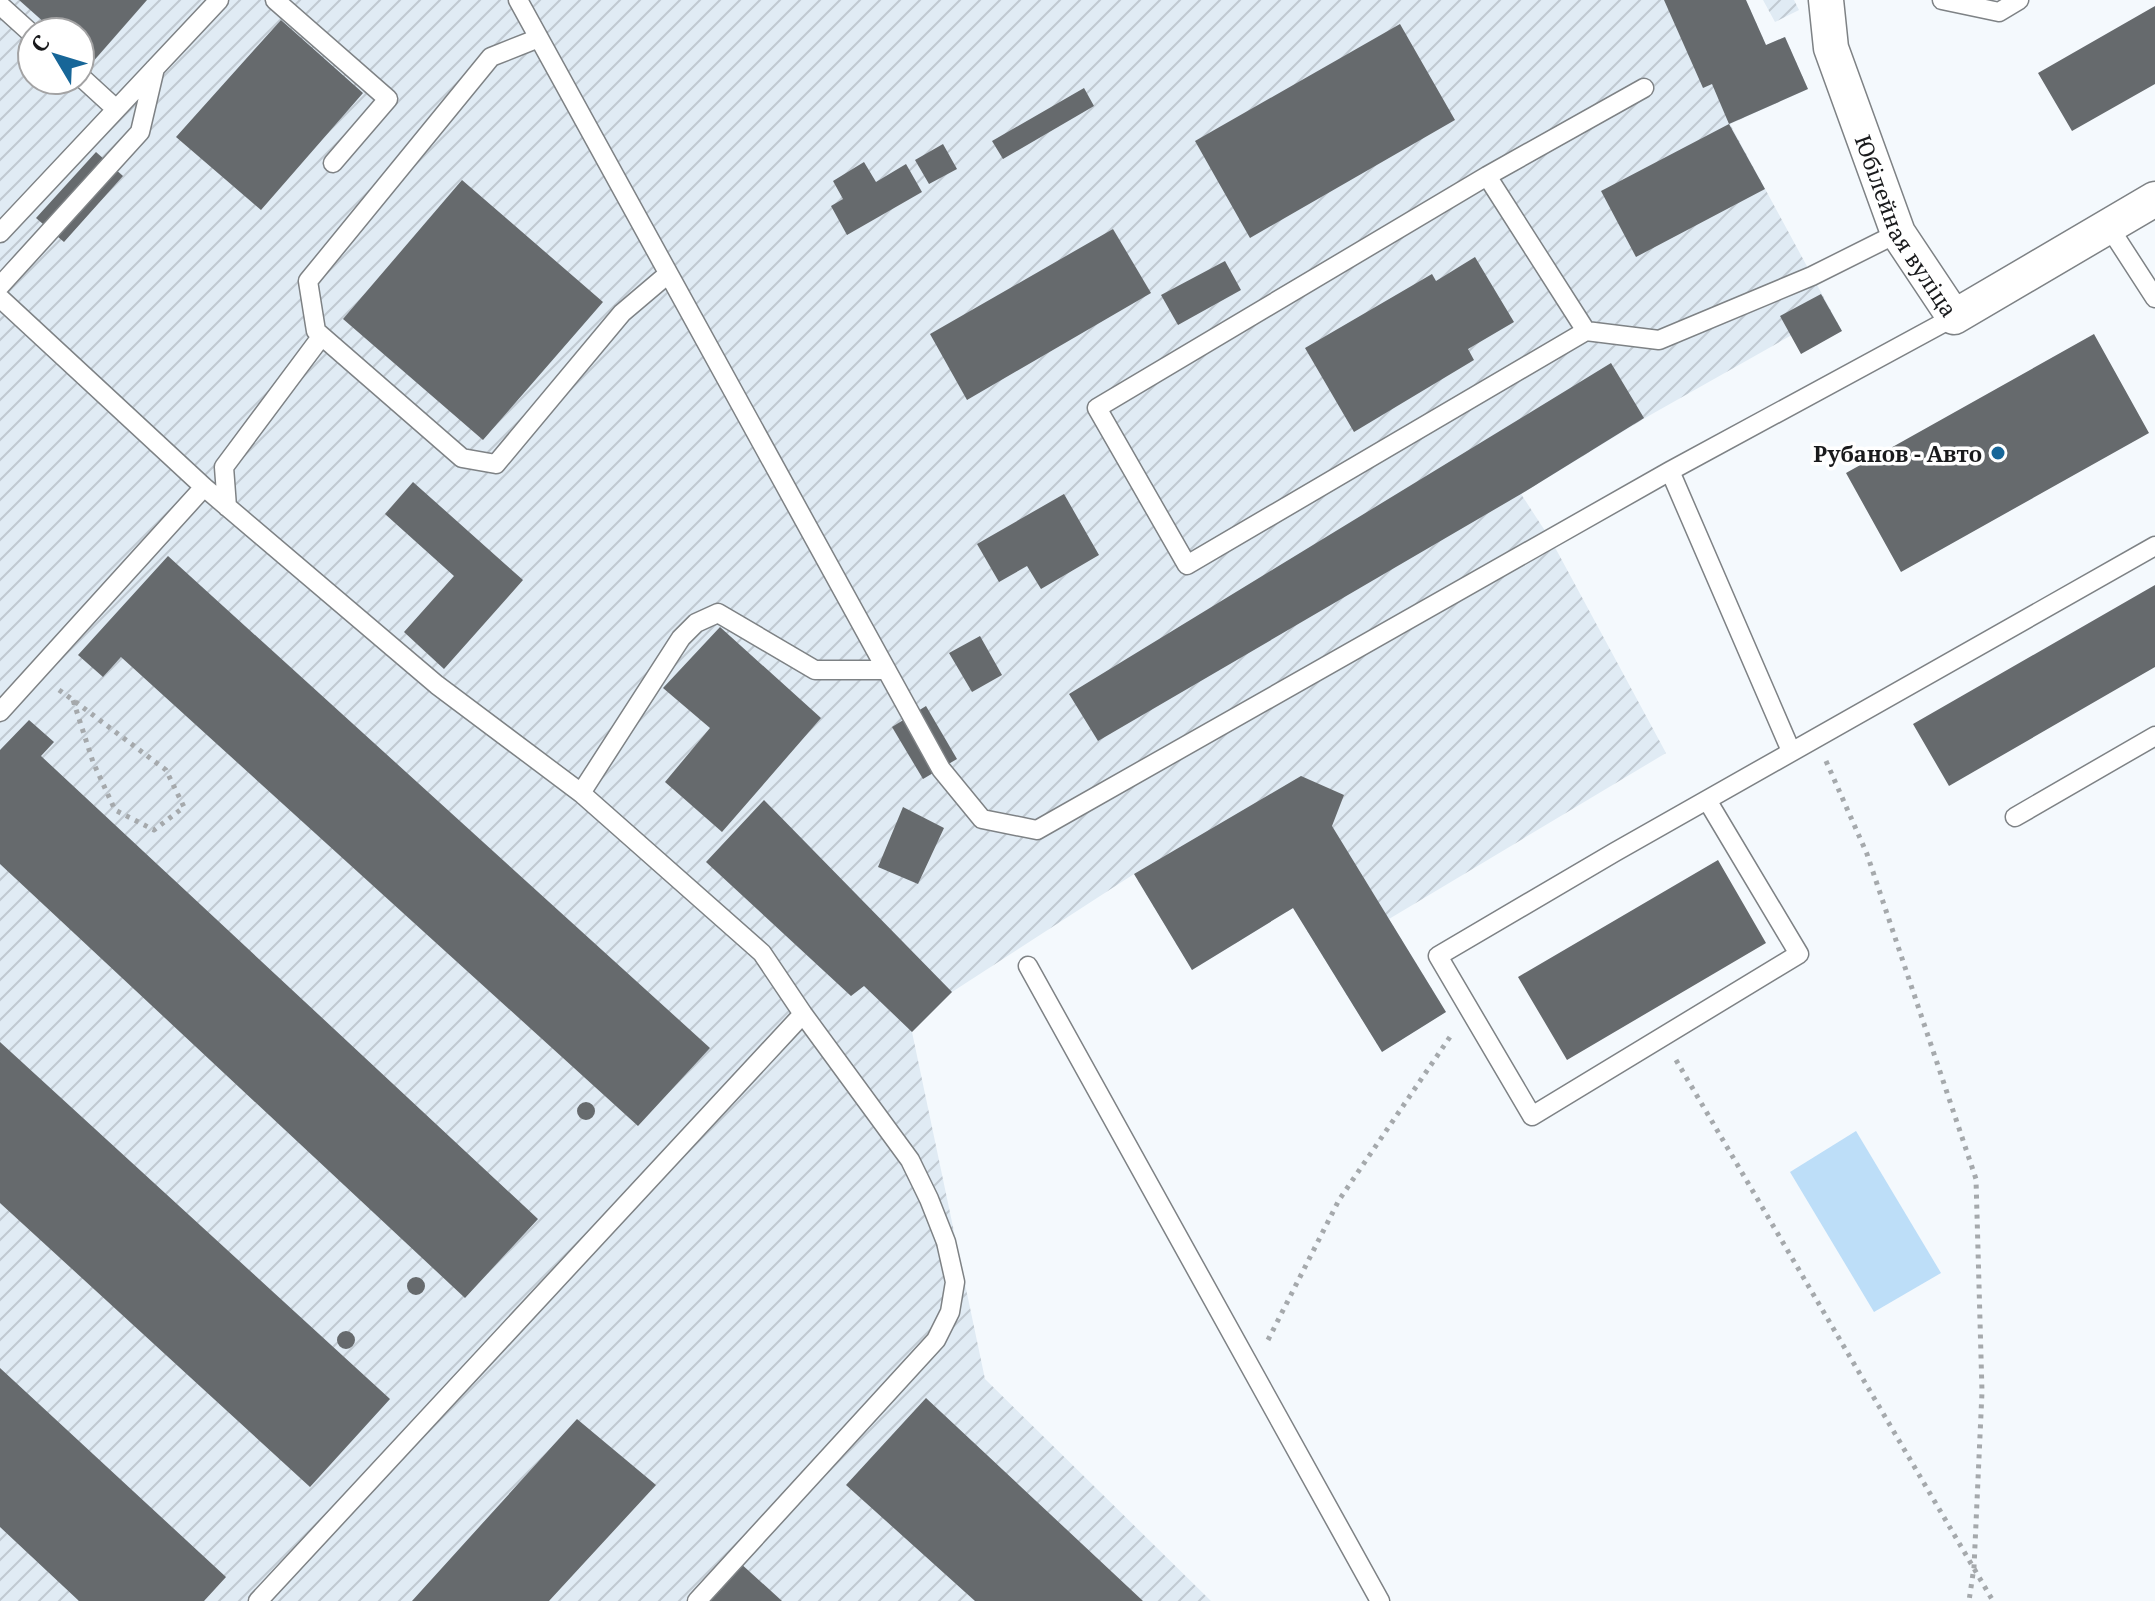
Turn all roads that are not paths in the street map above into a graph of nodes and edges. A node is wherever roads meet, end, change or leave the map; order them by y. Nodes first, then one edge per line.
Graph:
1 (275, 0) edge
2 (518, 0) edge
3 (1826, 0) edge
4 (1942, 0) edge
5 (2019, 0) edge
6 (216, 1) edge
7 (0, 5) edge
8 (16, 20) edge
9 (539, 38) junction
10 (155, 67) junction
11 (1644, 88) dead end
12 (96, 91) edge
13 (116, 109) junction
14 (333, 163) dead end
15 (1487, 176) junction
16 (2155, 199) edge
17 (2109, 227) junction
18 (0, 233) edge
19 (1898, 233) junction
20 (668, 274) junction
21 (0, 286) edge
22 (0, 298) edge
23 (2155, 298) edge
24 (1954, 317) junction
25 (1586, 331) junction
26 (321, 337) junction
27 (1670, 471) junction
28 (204, 487) junction
29 (227, 507) junction
30 (2155, 546) edge
31 (886, 670) junction
32 (0, 712) edge
33 (2155, 736) edge
34 (1791, 751) junction
35 (581, 793) junction
36 (1707, 800) junction
37 (2015, 817) dead end
38 (1028, 966) dead end
39 (803, 1014) junction
40 (258, 1601) edge
41 (697, 1601) edge
42 (1380, 1601) edge

1 - 14 lane
2 - 9 lane
3 - 19 street, Юбілейная вуліца
4 - 5 lane
6 - 10 lane
7 - 8 lane
9 - 20 lane
9 - 26 lane
10 - 13 lane
10 - 21 lane
11 - 15 lane
12 - 13 lane
13 - 18 lane
15 - 25 lane
15 - 25 lane
16 - 17 street, Юбілейная вуліца
17 - 23 lane
17 - 24 street, Юбілейная вуліца
19 - 24 street, Юбілейная вуліца
19 - 25 lane
20 - 26 lane
20 - 31 lane
22 - 28 lane
24 - 27 lane
26 - 29 lane
27 - 31 lane
27 - 34 lane
28 - 29 lane
28 - 32 lane
29 - 35 lane
30 - 34 lane
31 - 35 lane
33 - 37 lane
34 - 36 lane
35 - 39 lane
36 - 36 lane
38 - 42 lane
39 - 40 lane
39 - 41 lane

